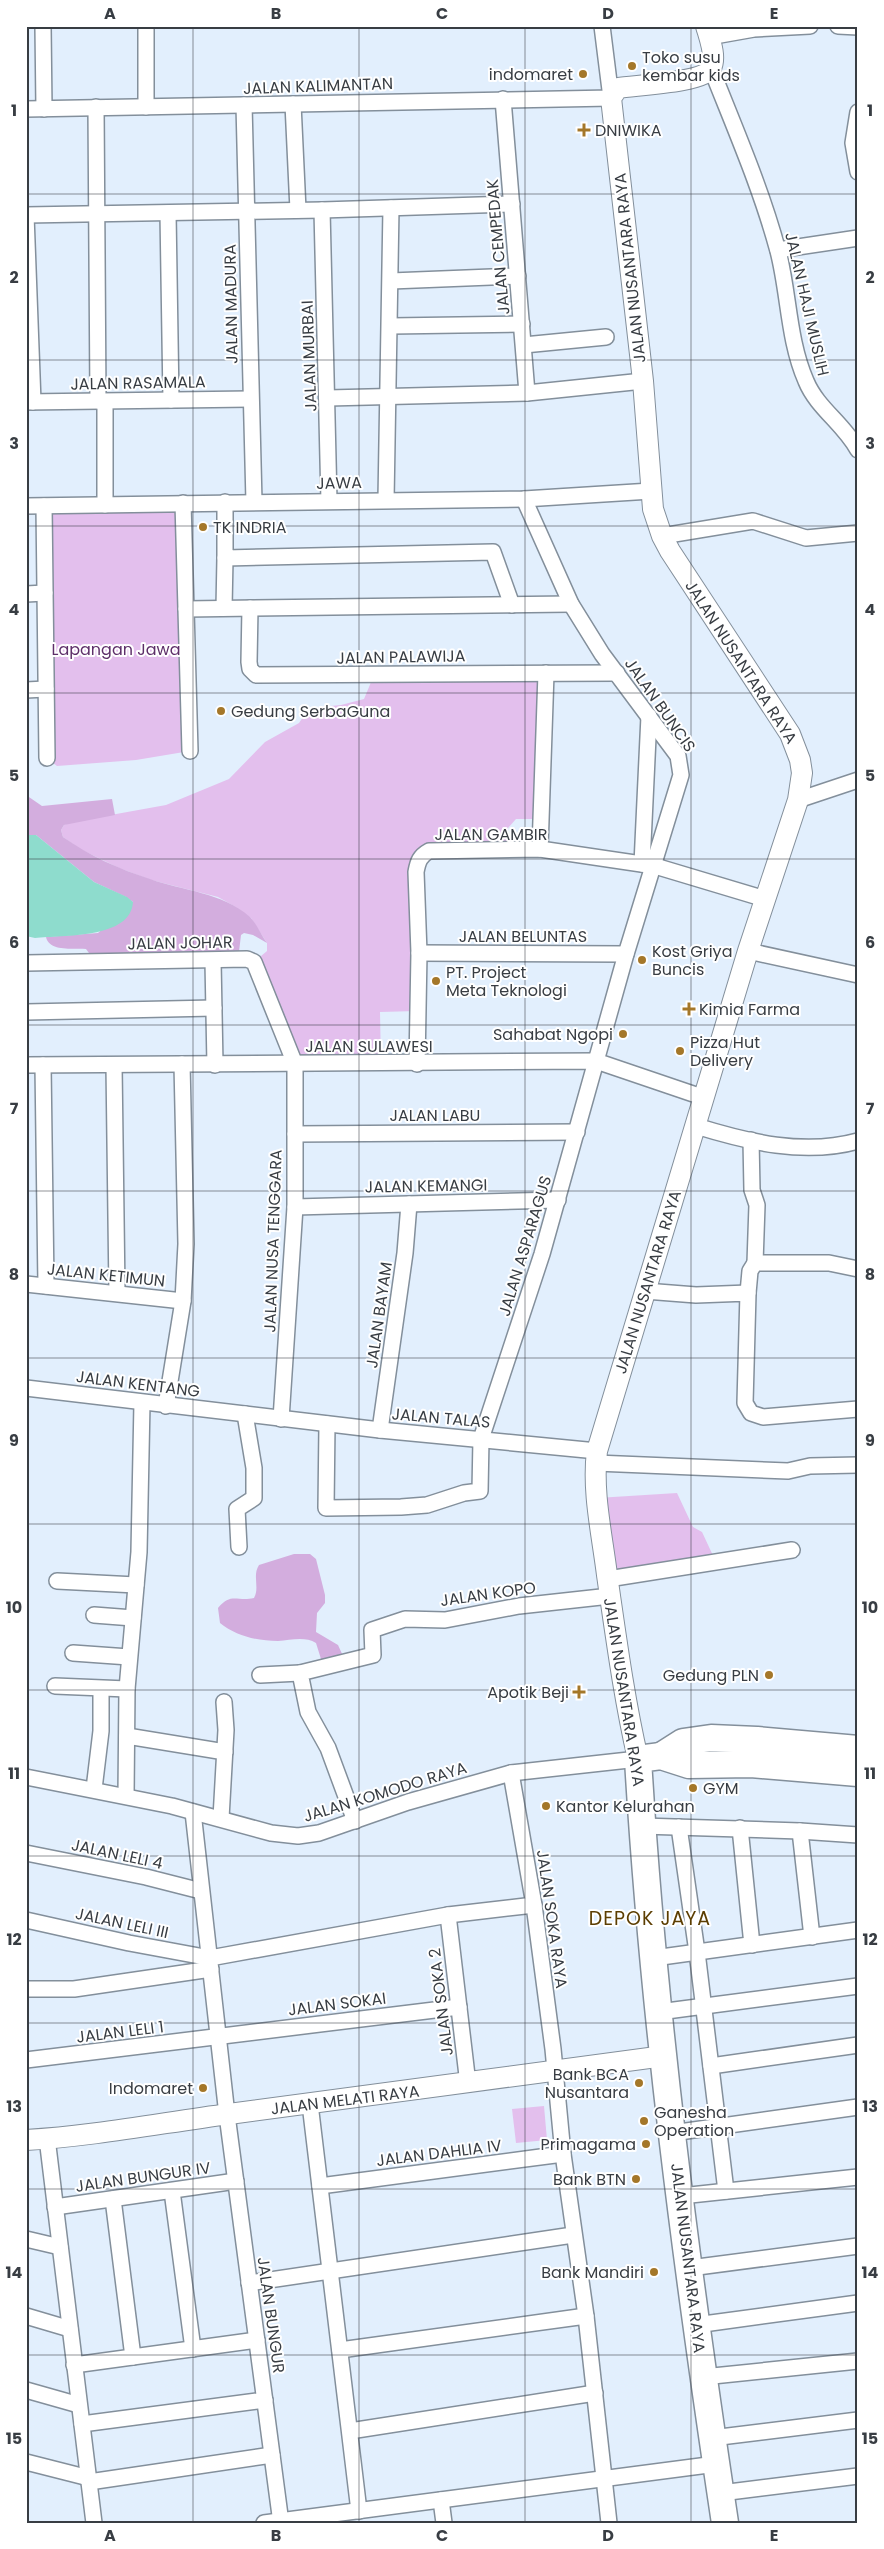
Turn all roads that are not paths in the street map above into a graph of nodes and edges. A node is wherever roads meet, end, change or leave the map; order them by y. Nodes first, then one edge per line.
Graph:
1 (43, 26) edge
2 (146, 26) edge
3 (602, 26) edge
4 (810, 26) edge
5 (838, 26) edge
6 (858, 27) edge
7 (708, 32) edge
8 (711, 68) junction
9 (612, 95) junction
10 (503, 99) junction
11 (293, 104) junction
12 (244, 106) junction
13 (146, 107) junction
14 (96, 108) junction
15 (26, 109) edge
16 (44, 109) junction
17 (858, 112) edge
18 (858, 172) edge
19 (512, 204) junction
20 (391, 208) junction
21 (298, 210) junction
22 (322, 210) junction
23 (246, 211) junction
24 (168, 213) junction
25 (98, 214) junction
26 (26, 215) edge
27 (858, 238) edge
28 (778, 250) junction
29 (518, 276) junction
30 (390, 281) junction
31 (522, 324) junction
32 (390, 326) junction
33 (606, 337) dead end
34 (524, 346) junction
35 (643, 381) junction
36 (528, 393) junction
37 (328, 398) junction
38 (389, 398) junction
39 (250, 399) junction
40 (171, 400) junction
41 (30, 402) edge
42 (102, 402) junction
43 (858, 450) edge
44 (651, 491) junction
45 (524, 499) junction
46 (386, 500) junction
47 (329, 501) junction
48 (225, 502) junction
49 (254, 502) junction
50 (183, 503) junction
51 (104, 505) junction
52 (26, 506) edge
53 (44, 506) junction
54 (858, 533) edge
55 (662, 536) junction
56 (225, 558) junction
57 (45, 593) junction
58 (26, 594) edge
59 (571, 604) junction
60 (512, 605) junction
61 (224, 608) junction
62 (250, 608) junction
63 (186, 609) junction
64 (546, 672) junction
65 (617, 673) junction
66 (46, 689) junction
67 (26, 690) edge
68 (649, 716) junction
69 (190, 751) dead end
70 (47, 758) dead end
71 (858, 780) edge
72 (798, 800) junction
73 (540, 849) junction
74 (648, 865) junction
75 (765, 900) junction
76 (748, 950) junction
77 (419, 952) junction
78 (626, 954) junction
79 (213, 961) junction
80 (26, 962) edge
81 (858, 975) edge
82 (214, 1008) junction
83 (26, 1012) edge
84 (596, 1061) junction
85 (182, 1064) junction
86 (295, 1064) junction
87 (417, 1064) junction
88 (26, 1065) edge
89 (114, 1065) junction
90 (215, 1065) junction
91 (43, 1066) junction
92 (705, 1098) junction
93 (696, 1126) junction
94 (577, 1132) junction
95 (294, 1134) junction
96 (751, 1140) junction
97 (858, 1141) edge
98 (558, 1200) junction
99 (409, 1204) junction
100 (295, 1207) junction
101 (754, 1263) junction
102 (858, 1269) edge
103 (26, 1284) edge
104 (46, 1286) junction
105 (645, 1291) junction
106 (117, 1293) junction
107 (748, 1293) junction
108 (183, 1301) junction
109 (26, 1388) edge
110 (142, 1403) junction
111 (166, 1406) junction
112 (858, 1408) edge
113 (245, 1414) junction
114 (281, 1419) junction
115 (327, 1424) junction
116 (380, 1430) junction
117 (481, 1439) junction
118 (597, 1457) junction
119 (858, 1465) edge
120 (239, 1548) dead end
121 (792, 1550) dead end
122 (57, 1581) dead end
123 (136, 1585) junction
124 (609, 1587) junction
125 (94, 1615) dead end
126 (133, 1618) junction
127 (73, 1653) dead end
128 (130, 1657) junction
129 (300, 1673) junction
130 (260, 1675) dead end
131 (56, 1686) dead end
132 (101, 1688) junction
133 (127, 1689) junction
134 (224, 1702) dead end
135 (126, 1736) junction
136 (225, 1752) junction
137 (649, 1758) junction
138 (858, 1771) edge
139 (512, 1773) junction
140 (26, 1777) edge
141 (94, 1789) junction
142 (126, 1796) junction
143 (193, 1812) junction
144 (221, 1818) junction
145 (354, 1820) junction
146 (642, 1826) junction
147 (678, 1827) junction
148 (740, 1828) junction
149 (800, 1831) junction
150 (858, 1835) edge
151 (26, 1853) edge
152 (200, 1891) junction
153 (534, 1905) junction
154 (448, 1916) junction
155 (26, 1920) edge
156 (858, 1930) edge
157 (812, 1937) junction
158 (752, 1945) junction
159 (697, 1952) junction
160 (654, 1958) junction
161 (211, 1963) junction
162 (858, 1986) edge
163 (26, 1989) edge
164 (704, 2006) junction
165 (459, 2008) junction
166 (659, 2012) junction
167 (218, 2037) junction
168 (858, 2045) edge
169 (664, 2056) junction
170 (26, 2060) edge
171 (711, 2066) junction
172 (555, 2070) junction
173 (468, 2084) junction
174 (310, 2104) junction
175 (858, 2107) edge
176 (227, 2114) junction
177 (718, 2125) junction
178 (672, 2132) junction
179 (47, 2138) junction
180 (26, 2140) edge
181 (562, 2154) junction
182 (858, 2177) edge
183 (236, 2181) junction
184 (320, 2186) junction
185 (172, 2190) junction
186 (726, 2191) junction
187 (681, 2196) junction
188 (113, 2199) junction
189 (55, 2207) junction
190 (573, 2235) junction
191 (26, 2239) edge
192 (858, 2246) edge
193 (60, 2248) junction
194 (690, 2268) junction
195 (330, 2271) junction
196 (249, 2283) junction
197 (858, 2303) edge
198 (26, 2316) edge
199 (586, 2316) junction
200 (696, 2325) junction
201 (70, 2329) junction
202 (257, 2340) junction
203 (193, 2349) junction
204 (340, 2350) junction
205 (133, 2357) junction
206 (858, 2361) edge
207 (74, 2365) junction
208 (704, 2378) junction
209 (26, 2390) edge
210 (595, 2393) junction
211 (265, 2400) junction
212 (79, 2405) junction
213 (858, 2420) edge
214 (82, 2424) junction
215 (350, 2431) junction
216 (712, 2438) junction
217 (272, 2455) junction
218 (26, 2462) edge
219 (716, 2464) junction
220 (858, 2476) edge
221 (604, 2478) junction
222 (89, 2480) junction
223 (721, 2493) junction
224 (441, 2500) junction
225 (360, 2511) junction
226 (281, 2522) edge
227 (94, 2523) edge
228 (264, 2523) edge
229 (444, 2523) edge
230 (609, 2523) edge
231 (725, 2523) edge

1 - 16 street
2 - 13 street
3 - 9 street
4 - 7 street
5 - 6 street
7 - 8 street
8 - 9 street
8 - 28 street, JALAN HAJI MUSLIH
9 - 10 street, JALAN KALIMANTAN
9 - 35 street, JALAN NUSANTARA RAYA
10 - 11 street, JALAN KALIMANTAN
10 - 19 street, JALAN CEMPEDAK
11 - 12 street, JALAN KALIMANTAN
11 - 21 street
12 - 13 street, JALAN KALIMANTAN
12 - 23 street, JALAN MADURA
13 - 14 street, JALAN KALIMANTAN
14 - 16 street, JALAN KALIMANTAN
14 - 25 street
15 - 16 street, JALAN KALIMANTAN
17 - 18 street
19 - 20 street
19 - 29 street, JALAN CEMPEDAK
20 - 22 street
20 - 30 street
21 - 22 street
21 - 23 street
22 - 37 street, JALAN MURBAI
23 - 24 street
23 - 39 street, JALAN MADURA
24 - 25 street
24 - 40 street
25 - 26 street
25 - 42 street
26 - 41 street
27 - 28 street
28 - 43 street, JALAN HAJI MUSLIH
29 - 30 street
29 - 31 street, JALAN CEMPEDAK
30 - 32 street
31 - 32 street
31 - 34 street, JALAN CEMPEDAK
32 - 38 street
33 - 34 street
34 - 36 street, JALAN CEMPEDAK
35 - 36 street
35 - 44 street, JALAN NUSANTARA RAYA
36 - 38 street
37 - 38 street
37 - 47 street, JALAN MURBAI
38 - 46 street
39 - 40 street, JALAN RASAMALA
39 - 49 street, JALAN MADURA
40 - 42 street, JALAN RASAMALA
41 - 42 street, JALAN RASAMALA
42 - 51 street
44 - 45 street, JAWA
44 - 55 street, JALAN NUSANTARA RAYA
45 - 46 street, JAWA
45 - 59 street, JALAN BUNCIS
46 - 47 street, JAWA
47 - 49 street, JAWA
48 - 49 street, JAWA
48 - 50 street, JAWA
48 - 56 street
50 - 51 street, JAWA
50 - 63 street
51 - 53 street, JAWA
52 - 53 street, JAWA
53 - 57 street
54 - 55 street
55 - 72 street, JALAN NUSANTARA RAYA
56 - 60 street
56 - 61 street
57 - 58 street
57 - 66 street
59 - 60 street
59 - 65 street, JALAN BUNCIS
60 - 62 street
61 - 62 street
61 - 63 street
62 - 64 street, JALAN PALAWIJA
63 - 69 street
64 - 65 street, JALAN PALAWIJA
64 - 73 street
65 - 68 street, JALAN BUNCIS
66 - 67 street
66 - 70 street
68 - 74 street
68 - 74 street, JALAN BUNCIS
71 - 72 street
72 - 75 street, JALAN NUSANTARA RAYA
73 - 74 street, JALAN GAMBIR
73 - 77 street, JALAN GAMBIR
74 - 75 street, JALAN GAMBIR
74 - 78 street, JALAN BUNCIS
75 - 76 street, JALAN NUSANTARA RAYA
76 - 81 street
76 - 92 street, JALAN NUSANTARA RAYA
77 - 78 street, JALAN BELUNTAS
77 - 87 street, JALAN GAMBIR
78 - 84 street, JALAN BUNCIS
79 - 80 street, JALAN JOHAR
79 - 82 street
79 - 86 street, JALAN JOHAR
82 - 83 street
82 - 90 street
84 - 87 street, JALAN SULAWESI
84 - 92 street, JALAN SULAWESI
84 - 94 street, JALAN ASPARAGUS
85 - 89 street, JALAN SULAWESI
85 - 90 street, JALAN SULAWESI
85 - 108 street
86 - 87 street, JALAN SULAWESI
86 - 90 street, JALAN SULAWESI
86 - 95 street, JALAN NUSA TENGGARA
88 - 91 street, JALAN SULAWESI
89 - 91 street, JALAN SULAWESI
89 - 106 street
91 - 104 street
92 - 93 street, JALAN NUSANTARA RAYA
93 - 96 street
93 - 105 street, JALAN NUSANTARA RAYA
94 - 95 street, JALAN LABU
94 - 98 street, JALAN ASPARAGUS
95 - 100 street, JALAN NUSA TENGGARA
96 - 97 street
96 - 101 street
98 - 99 street, JALAN KEMANGI
98 - 117 street, JALAN ASPARAGUS
99 - 100 street, JALAN KEMANGI
99 - 116 street, JALAN BAYAM
100 - 114 street, JALAN NUSA TENGGARA
101 - 102 street
101 - 107 street
103 - 104 street, JALAN KETIMUN
104 - 106 street, JALAN KETIMUN
105 - 107 street
105 - 118 street, JALAN NUSANTARA RAYA
106 - 108 street, JALAN KETIMUN
107 - 112 street
108 - 111 street
109 - 110 street, JALAN KENTANG
110 - 111 street, JALAN KENTANG
110 - 123 street
111 - 113 street, JALAN KENTANG
113 - 114 street, JALAN KENTANG
113 - 120 street
114 - 115 street, JALAN TALAS
115 - 116 street, JALAN TALAS
115 - 117 street, JALAN ASPARAGUS
116 - 117 street, JALAN TALAS
117 - 118 street, JALAN TALAS
118 - 119 street, JALAN TALAS
118 - 124 street, JALAN NUSANTARA RAYA
121 - 124 street, JALAN KOPO
122 - 123 street
123 - 126 street
124 - 129 street, JALAN KOPO
124 - 137 street, JALAN NUSANTARA RAYA
125 - 126 street
126 - 128 street
127 - 128 street
128 - 133 street
129 - 130 street
129 - 145 street
131 - 132 street
132 - 133 street
132 - 141 street
133 - 135 street
134 - 136 street
135 - 136 street
135 - 142 street
136 - 144 street
137 - 138 highway
137 - 139 street, JALAN KOMODO RAYA
137 - 146 highway, JALAN NUSANTARA RAYA
139 - 145 street, JALAN KOMODO RAYA
139 - 153 street, JALAN SOKA RAYA
140 - 141 street, JALAN KOMODO RAYA
141 - 142 street, JALAN KOMODO RAYA
142 - 143 street, JALAN KOMODO RAYA
143 - 144 street, JALAN KOMODO RAYA
143 - 152 street, JALAN BUNGUR
144 - 145 street, JALAN KOMODO RAYA
146 - 147 street
146 - 160 highway, JALAN NUSANTARA RAYA
147 - 148 street
147 - 159 street
148 - 149 street
148 - 158 street
149 - 150 street
149 - 157 street
151 - 152 street, JALAN LELI 4
152 - 161 street, JALAN BUNGUR
153 - 154 street
153 - 172 street, JALAN SOKA RAYA
154 - 161 street
154 - 165 street, JALAN SOKA 2
155 - 161 street, JALAN LELI III
156 - 157 street
157 - 158 street
158 - 159 street
159 - 160 street
159 - 164 street
160 - 166 highway, JALAN NUSANTARA RAYA
161 - 163 street
161 - 167 street, JALAN BUNGUR
162 - 164 street
164 - 166 street
164 - 171 street
165 - 167 street, JALAN SOKAI
165 - 173 street, JALAN SOKA 2
166 - 169 highway, JALAN NUSANTARA RAYA
167 - 170 street, JALAN LELI 1
167 - 176 street, JALAN BUNGUR
168 - 171 street
169 - 172 street, JALAN MELATI RAYA
169 - 178 highway, JALAN NUSANTARA RAYA
171 - 177 street
172 - 173 street, JALAN MELATI RAYA
172 - 181 street, JALAN SOKA RAYA
173 - 174 street, JALAN MELATI RAYA
174 - 176 street, JALAN MELATI RAYA
174 - 184 street
175 - 177 street
176 - 179 street, JALAN MELATI RAYA
176 - 183 street, JALAN BUNGUR
177 - 178 street
177 - 186 street
178 - 187 highway, JALAN NUSANTARA RAYA
179 - 180 street, JALAN MELATI RAYA
179 - 189 street
181 - 184 street, JALAN DAHLIA IV
181 - 190 street, JALAN SOKA RAYA
182 - 186 street
183 - 185 street, JALAN BUNGUR IV
183 - 196 street, JALAN BUNGUR
184 - 195 street
185 - 188 street, JALAN BUNGUR IV
185 - 203 street
186 - 187 street
187 - 194 highway, JALAN NUSANTARA RAYA
188 - 189 street, JALAN BUNGUR IV
188 - 205 street
189 - 193 street
190 - 195 street
190 - 199 street, JALAN SOKA RAYA
191 - 193 street
192 - 194 street
193 - 201 street
194 - 200 highway, JALAN NUSANTARA RAYA
195 - 196 street
195 - 204 street
196 - 202 street, JALAN BUNGUR
197 - 200 street
198 - 201 street
199 - 204 street
199 - 210 street, JALAN SOKA RAYA
200 - 208 highway, JALAN NUSANTARA RAYA
201 - 207 street
202 - 203 street
202 - 211 street, JALAN BUNGUR
203 - 205 street
204 - 215 street
205 - 207 street
206 - 208 street
207 - 212 street
208 - 216 highway, JALAN NUSANTARA RAYA
209 - 212 street
210 - 215 street
210 - 221 street, JALAN SOKA RAYA
211 - 214 street
211 - 217 street, JALAN BUNGUR
212 - 214 street
213 - 216 street
214 - 222 street
215 - 225 street
216 - 219 highway, JALAN NUSANTARA RAYA
217 - 222 street
217 - 226 street, JALAN BUNGUR
218 - 222 street
219 - 221 street
219 - 223 highway, JALAN NUSANTARA RAYA
220 - 223 street
221 - 224 street
221 - 230 street, JALAN SOKA RAYA
222 - 227 street
223 - 231 highway, JALAN NUSANTARA RAYA
224 - 225 street
224 - 229 street
225 - 226 street
226 - 228 street

